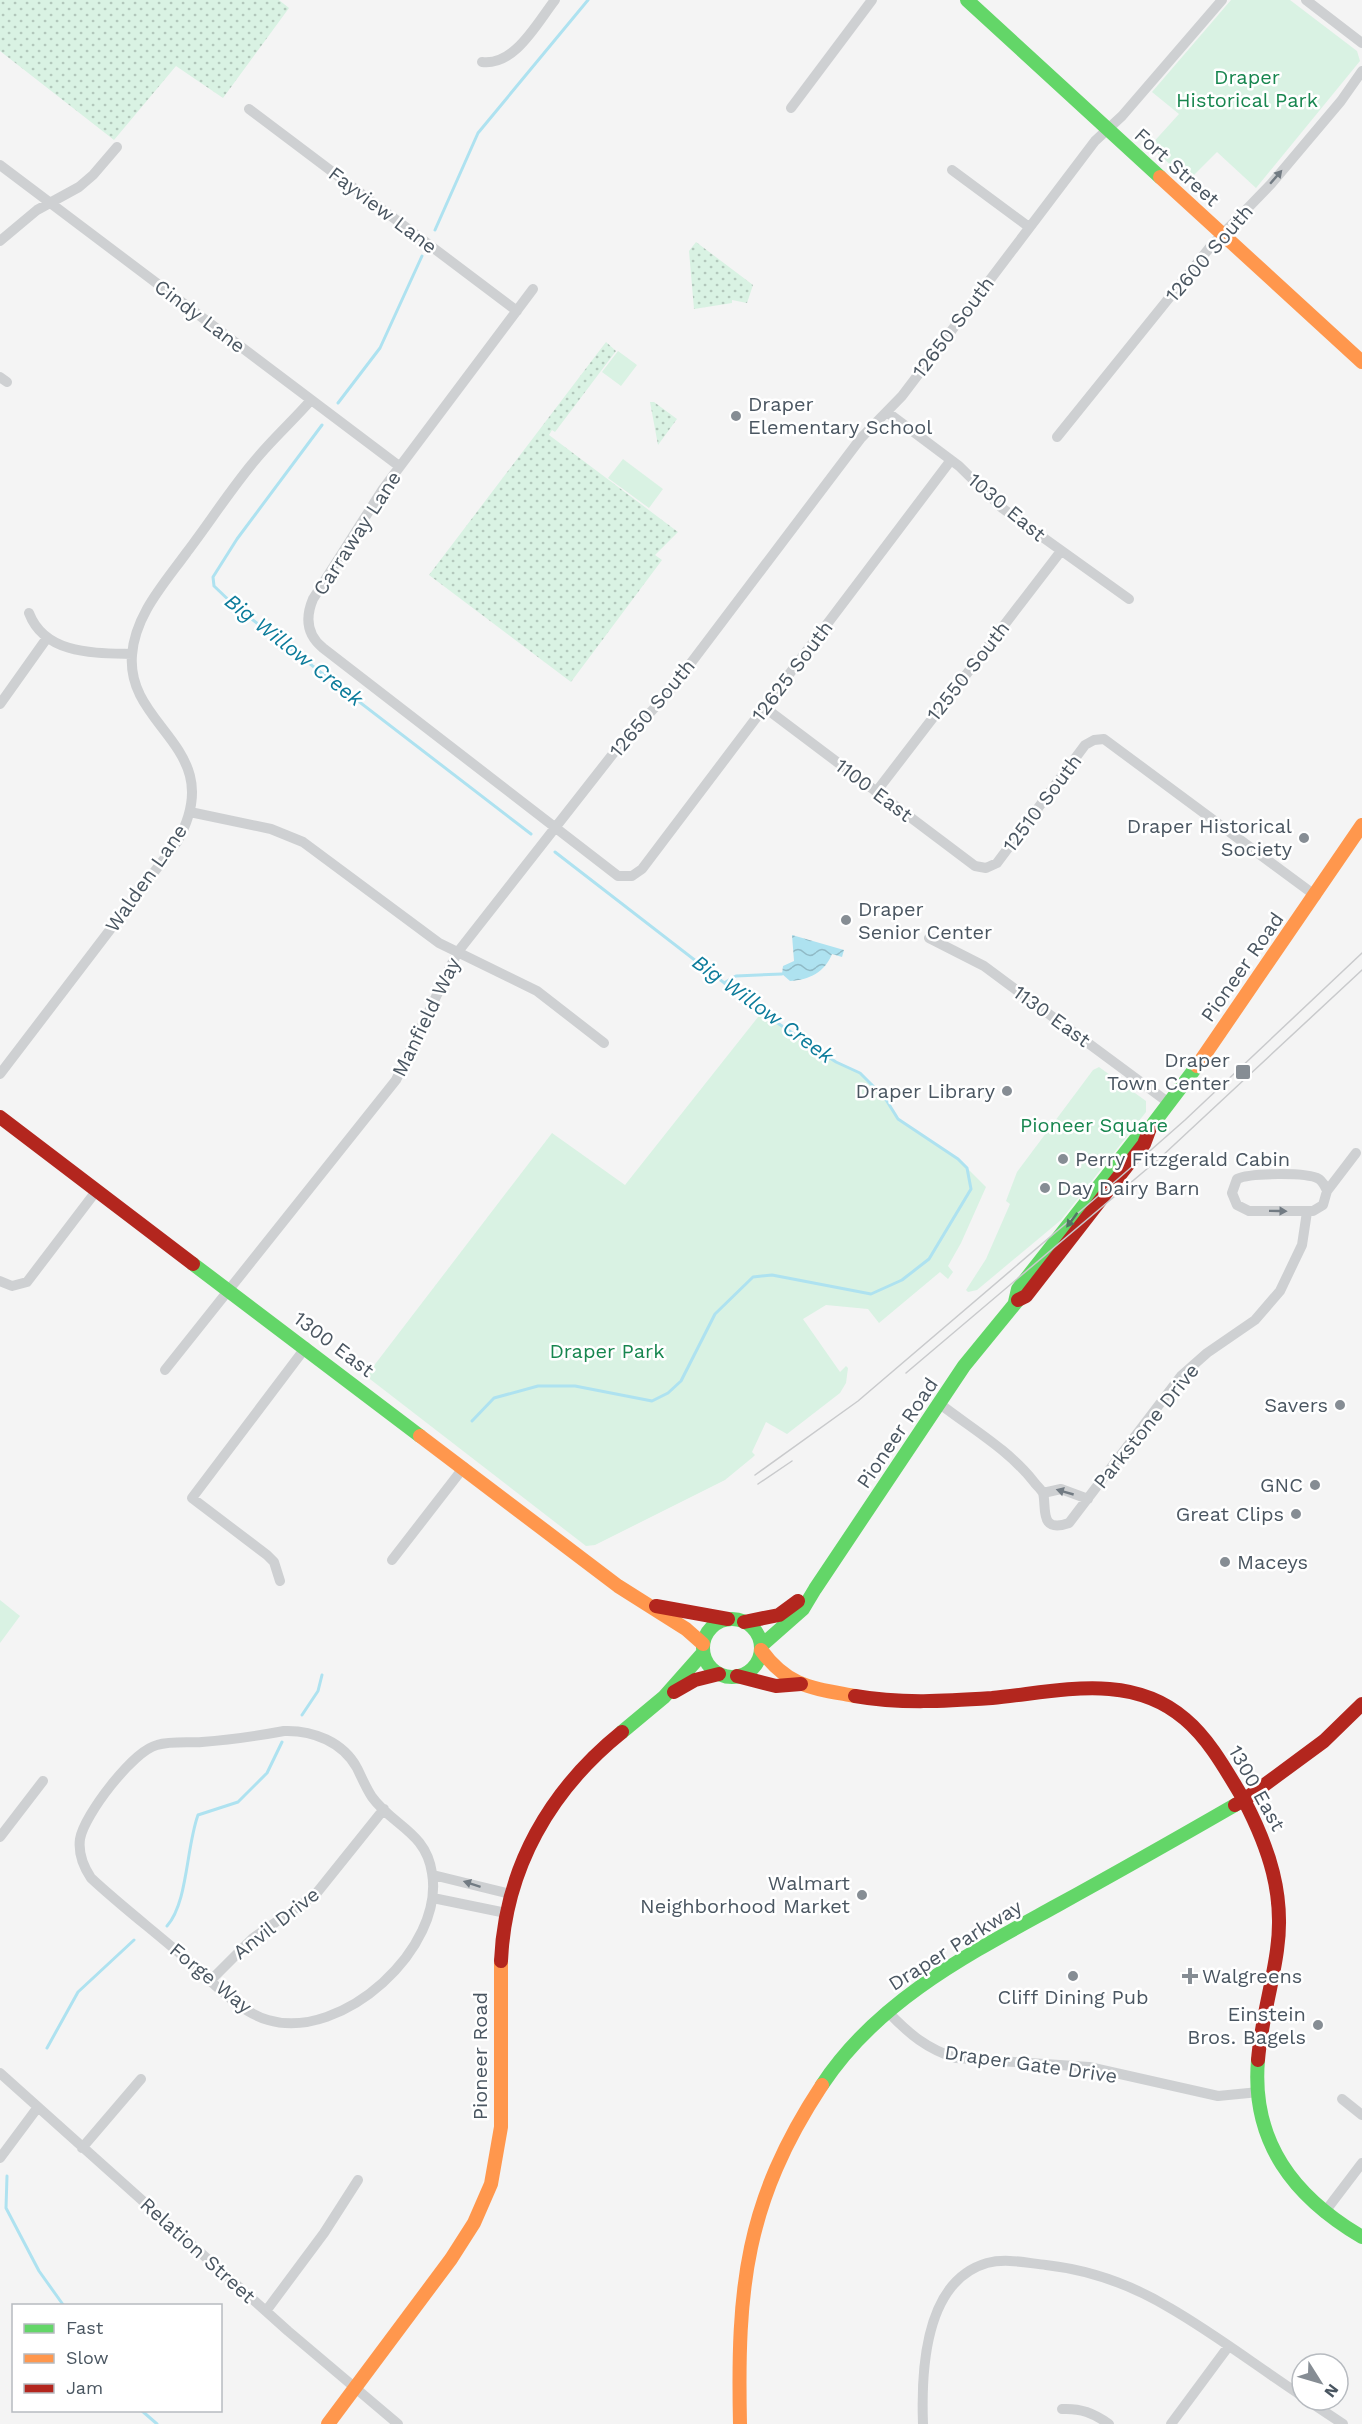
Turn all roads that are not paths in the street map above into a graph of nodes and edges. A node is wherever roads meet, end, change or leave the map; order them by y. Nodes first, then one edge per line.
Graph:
1 (555, 0) edge
2 (872, 0) edge
3 (966, 0) edge
4 (1222, 0) edge
5 (1306, 0) edge
6 (1362, 43) edge
7 (482, 62) dead end
8 (1362, 71) edge
9 (791, 108) dead end
10 (249, 109) dead end
11 (1107, 130) junction
12 (117, 147) dead end
13 (0, 165) edge
14 (952, 170) dead end
15 (50, 203) junction
16 (1029, 227) junction
17 (1223, 236) junction
18 (0, 241) edge
19 (533, 289) dead end
20 (517, 311) junction
21 (1362, 362) edge
22 (311, 400) junction
23 (886, 412) junction
24 (1057, 437) dead end
25 (951, 460) junction
26 (399, 466) junction
27 (1061, 551) junction
28 (1129, 599) dead end
29 (29, 613) dead end
30 (47, 639) junction
31 (132, 654) junction
32 (0, 704) edge
33 (764, 707) junction
34 (876, 792) junction
35 (190, 812) junction
36 (1362, 825) edge
37 (555, 826) junction
38 (986, 868) joint
39 (628, 877) joint
40 (1316, 896) junction
41 (929, 938) dead end
42 (457, 953) junction
43 (604, 1043) dead end
44 (0, 1074) edge
45 (1169, 1103) junction
46 (0, 1117) edge
47 (1356, 1153) dead end
48 (97, 1190) junction
49 (1327, 1191) junction
50 (1307, 1212) junction
51 (0, 1281) edge
52 (229, 1290) junction
53 (306, 1347) junction
54 (165, 1370) dead end
55 (940, 1404) junction
56 (464, 1467) junction
57 (1043, 1493) junction
58 (1088, 1499) junction
59 (392, 1560) dead end
60 (280, 1581) dead end
61 (815, 1589) junction
62 (644, 1603) junction
63 (728, 1619) junction
64 (744, 1622) junction
65 (761, 1648) junction
66 (703, 1649) junction
67 (719, 1674) junction
68 (737, 1676) junction
69 (801, 1684) junction
70 (666, 1696) junction
71 (1362, 1704) edge
72 (43, 1781) dead end
73 (1244, 1800) junction
74 (384, 1809) junction
75 (0, 1837) edge
76 (433, 1875) junction
77 (510, 1894) junction
78 (433, 1898) junction
79 (506, 1913) junction
80 (211, 1980) junction
81 (888, 2012) junction
82 (0, 2073) edge
83 (141, 2079) dead end
84 (1259, 2092) junction
85 (1342, 2099) dead end
86 (38, 2108) junction
87 (1362, 2115) edge
88 (82, 2148) junction
89 (0, 2158) edge
90 (1362, 2163) edge
91 (358, 2180) dead end
92 (1324, 2213) junction
93 (1362, 2236) edge
94 (266, 2311) junction
95 (1228, 2347) junction
96 (355, 2388) junction
97 (1290, 2388) edge
98 (1062, 2409) dead end
99 (1325, 2412) edge
100 (328, 2424) edge
101 (398, 2424) edge
102 (740, 2424) edge
103 (923, 2424) edge
104 (1109, 2424) edge
105 (1171, 2424) edge
106 (1343, 2424) edge

1 - 7 street
2 - 9 street
3 - 11 main road, Fort Street
4 - 11 street, 12650 South
5 - 6 street
17 -> 8 street, 12600 South
10 - 20 street, Fayview Lane
11 - 16 street, 12650 South
11 - 17 main road, Fort Street
12 - 15 street
13 - 15 street, Cindy Lane
14 - 16 street
15 - 18 street
15 - 22 street, Cindy Lane
16 - 23 street, 12650 South
17 - 21 main road, Fort Street
17 - 24 street, 12600 South
19 - 20 street, Carraway Lane
20 - 26 street, Carraway Lane
22 - 26 street, Cindy Lane
22 - 31 street, Walden Lane
23 - 25 street, 1030 East
23 - 37 street, 12650 South
25 - 27 street, 1030 East
25 - 33 street, 12625 South
26 - 37 street, Carraway Lane
27 - 28 street, 1030 East
27 - 34 street, 12550 South
29 - 30 street
30 - 31 street
30 - 32 street
31 - 35 street, Walden Lane
33 - 34 street, 1100 East
33 - 39 street, 12625 South
34 - 38 street, 1100 East
35 - 42 street
35 - 44 street, Walden Lane
36 - 40 main road, Pioneer Road
37 - 39 street, Carraway Lane
37 - 42 street, Manfield Way
38 - 40 street, 12510 South
40 - 45 main road, Pioneer Road
41 - 45 street, 1130 East
42 - 43 street
42 - 52 street, Manfield Way
45 - 55 main road, Pioneer Road
46 - 48 main road, 1300 East
47 - 49 street
48 - 51 street
48 - 52 main road, 1300 East
49 - 50 street
49 -> 50 street
50 - 58 street, Parkstone Drive
52 - 53 main road, 1300 East
52 - 54 street, Manfield Way
53 - 56 main road, 1300 East
53 - 60 street
55 - 57 street
55 - 61 main road, Pioneer Road
56 - 59 street
56 - 62 main road, 1300 East
58 -> 57 street, Parkstone Drive
57 - 58 street
61 - 64 main road, Pioneer Road
61 - 65 main road, Pioneer Road
62 - 63 main road, 1300 East
62 - 66 main road, 1300 East
63 - 64 main road
63 - 66 main road
64 - 65 main road
65 - 68 main road
65 - 69 main road, 1300 East
66 - 67 main road
66 - 70 main road, Pioneer Road
67 - 68 main road
67 - 70 main road, Pioneer Road
68 - 69 main road, 1300 East
69 - 73 main road, 1300 East
70 - 77 main road, Pioneer Road
71 - 73 main road, Draper Parkway
72 - 75 street
73 - 81 main road, Draper Parkway
73 - 84 main road, 1300 East
74 - 76 street
74 - 80 street, Anvil Drive
74 - 80 street, Forge Way
77 -> 76 street
76 - 78 street, Forge Way
77 - 79 main road, Pioneer Road
78 - 79 street
78 - 80 street, Forge Way
79 - 96 main road, Pioneer Road
81 - 84 street, Draper Gate Drive
81 - 102 main road, Draper Parkway
82 - 86 street, Relation Street
83 - 88 street
84 - 92 main road, 1300 East
85 - 87 street
86 - 88 street, Relation Street
86 - 89 street
88 - 94 street, Relation Street
90 - 92 street
91 - 94 street
92 - 93 main road, 1300 East
94 - 96 street, Relation Street
95 - 97 street
95 - 103 street
95 - 105 street
96 - 100 main road, Pioneer Road
96 - 101 street, Relation Street
98 - 104 street
99 - 106 street

